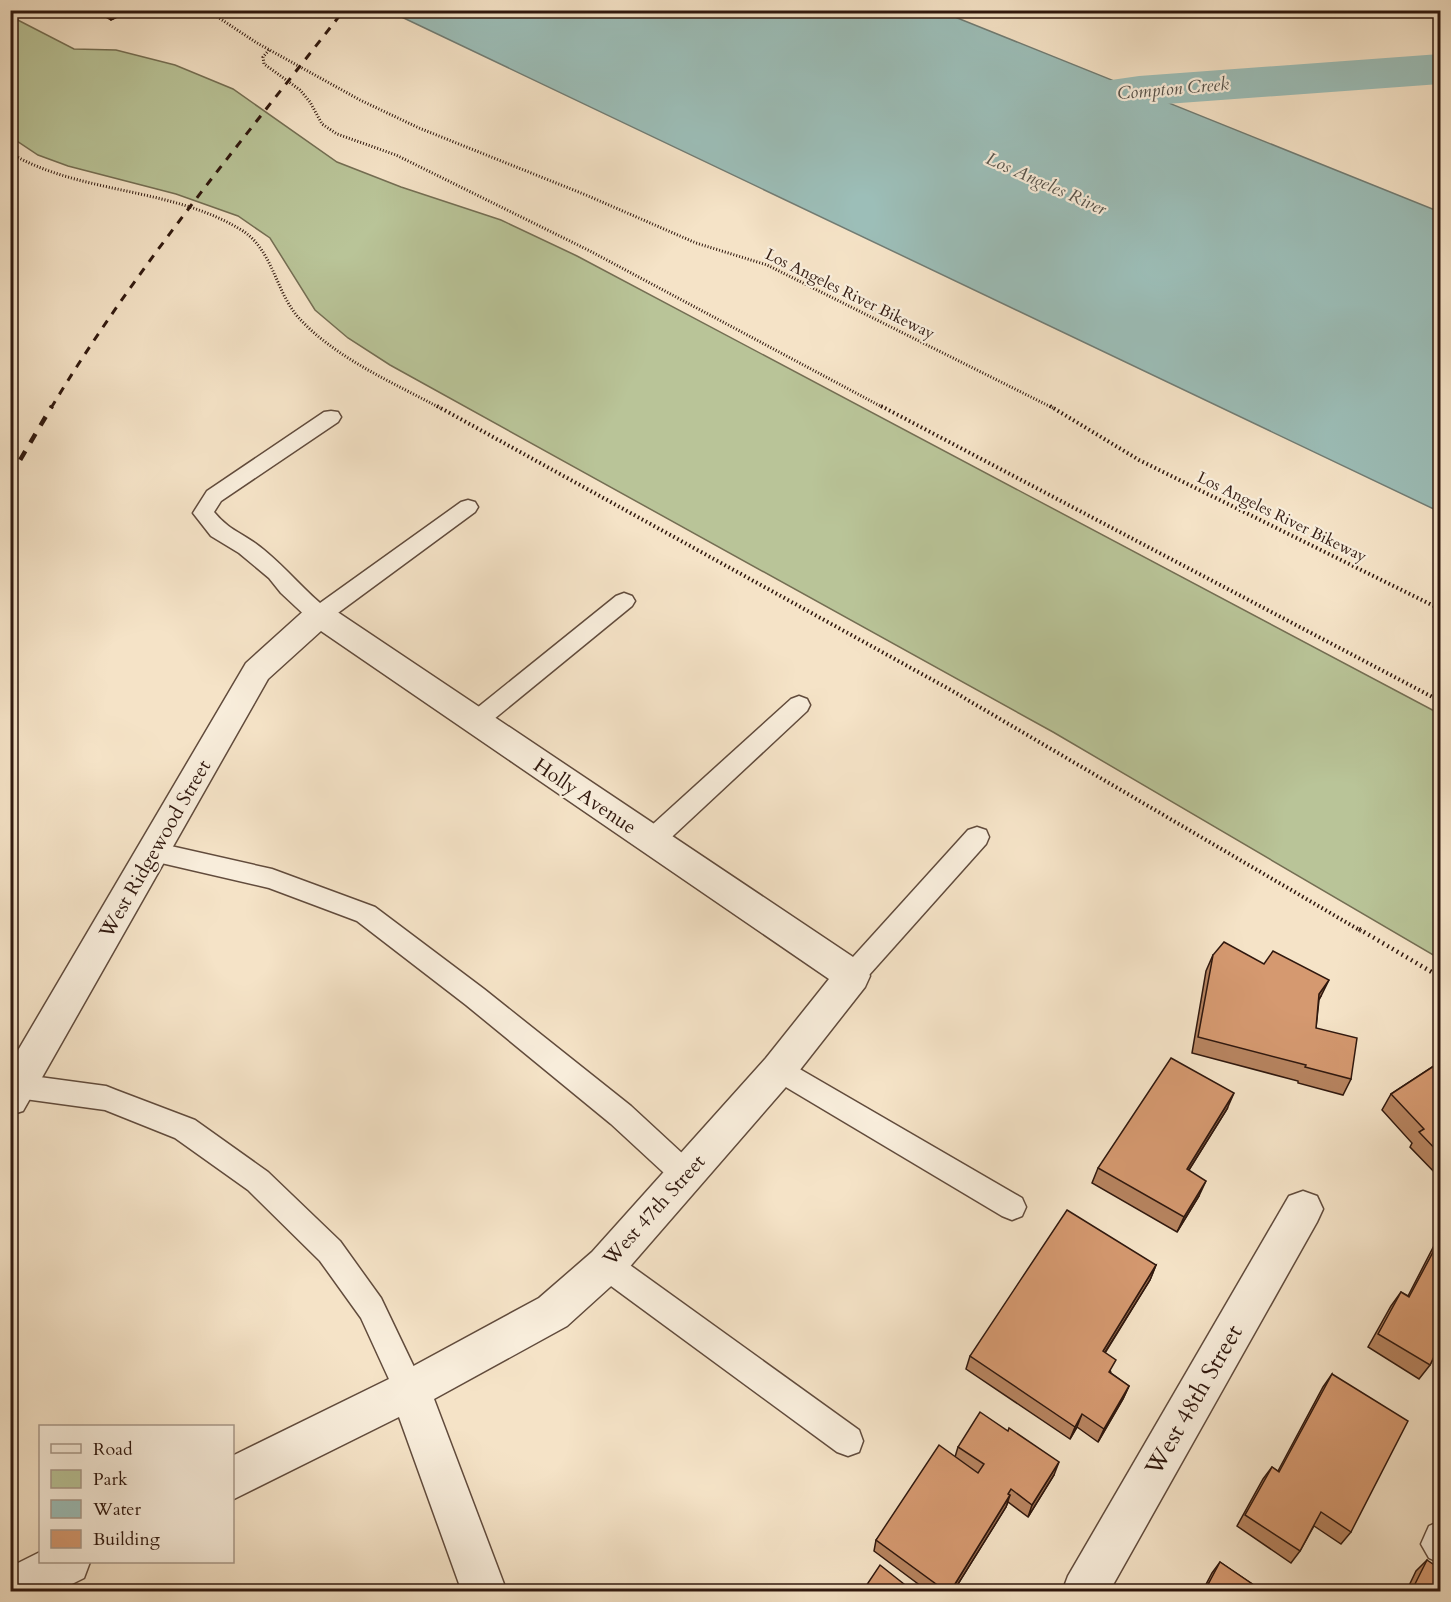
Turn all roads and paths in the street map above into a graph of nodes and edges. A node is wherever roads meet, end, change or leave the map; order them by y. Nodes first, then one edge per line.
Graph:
1 (207, 10) edge
2 (269, 50) junction
3 (10, 153) edge
4 (331, 417) dead end
5 (468, 507) dead end
6 (624, 601) dead end
7 (1440, 609) edge
8 (320, 615) junction
9 (1440, 701) edge
10 (799, 705) dead end
11 (475, 722) junction
12 (977, 837) dead end
13 (651, 841) junction
14 (153, 852) junction
15 (852, 976) junction
16 (1440, 977) edge
17 (779, 1069) junction
18 (13, 1090) edge
19 (686, 1175) junction
20 (1012, 1207) dead end
21 (1303, 1209) dead end
22 (606, 1265) junction
23 (410, 1390) junction
24 (848, 1441) dead end
25 (234, 1478) edge
26 (66, 1563) edge
27 (10, 1591) edge
28 (485, 1592) edge
29 (1084, 1592) edge

1 - 2 path, Los Angeles River Bikeway
2 - 7 path, Los Angeles River Bikeway
2 - 9 path
3 - 16 path
4 - 8 lane
5 - 8 lane
6 - 11 lane
8 - 11 street, Holly Avenue
8 - 14 street, West Ridgewood Street
10 - 13 lane
11 - 13 street, Holly Avenue
12 - 15 lane
13 - 15 street, Holly Avenue
14 - 18 street, West Ridgewood Street
14 - 19 lane
15 - 17 street, West 47th Street
17 - 19 street, West 47th Street
17 - 20 lane
18 - 23 lane
19 - 22 street, West 47th Street
21 - 29 street, West 48th Street
22 - 23 street, West 47th Street
22 - 24 lane
23 - 25 street, West 47th Street
23 - 28 street
26 - 27 street

